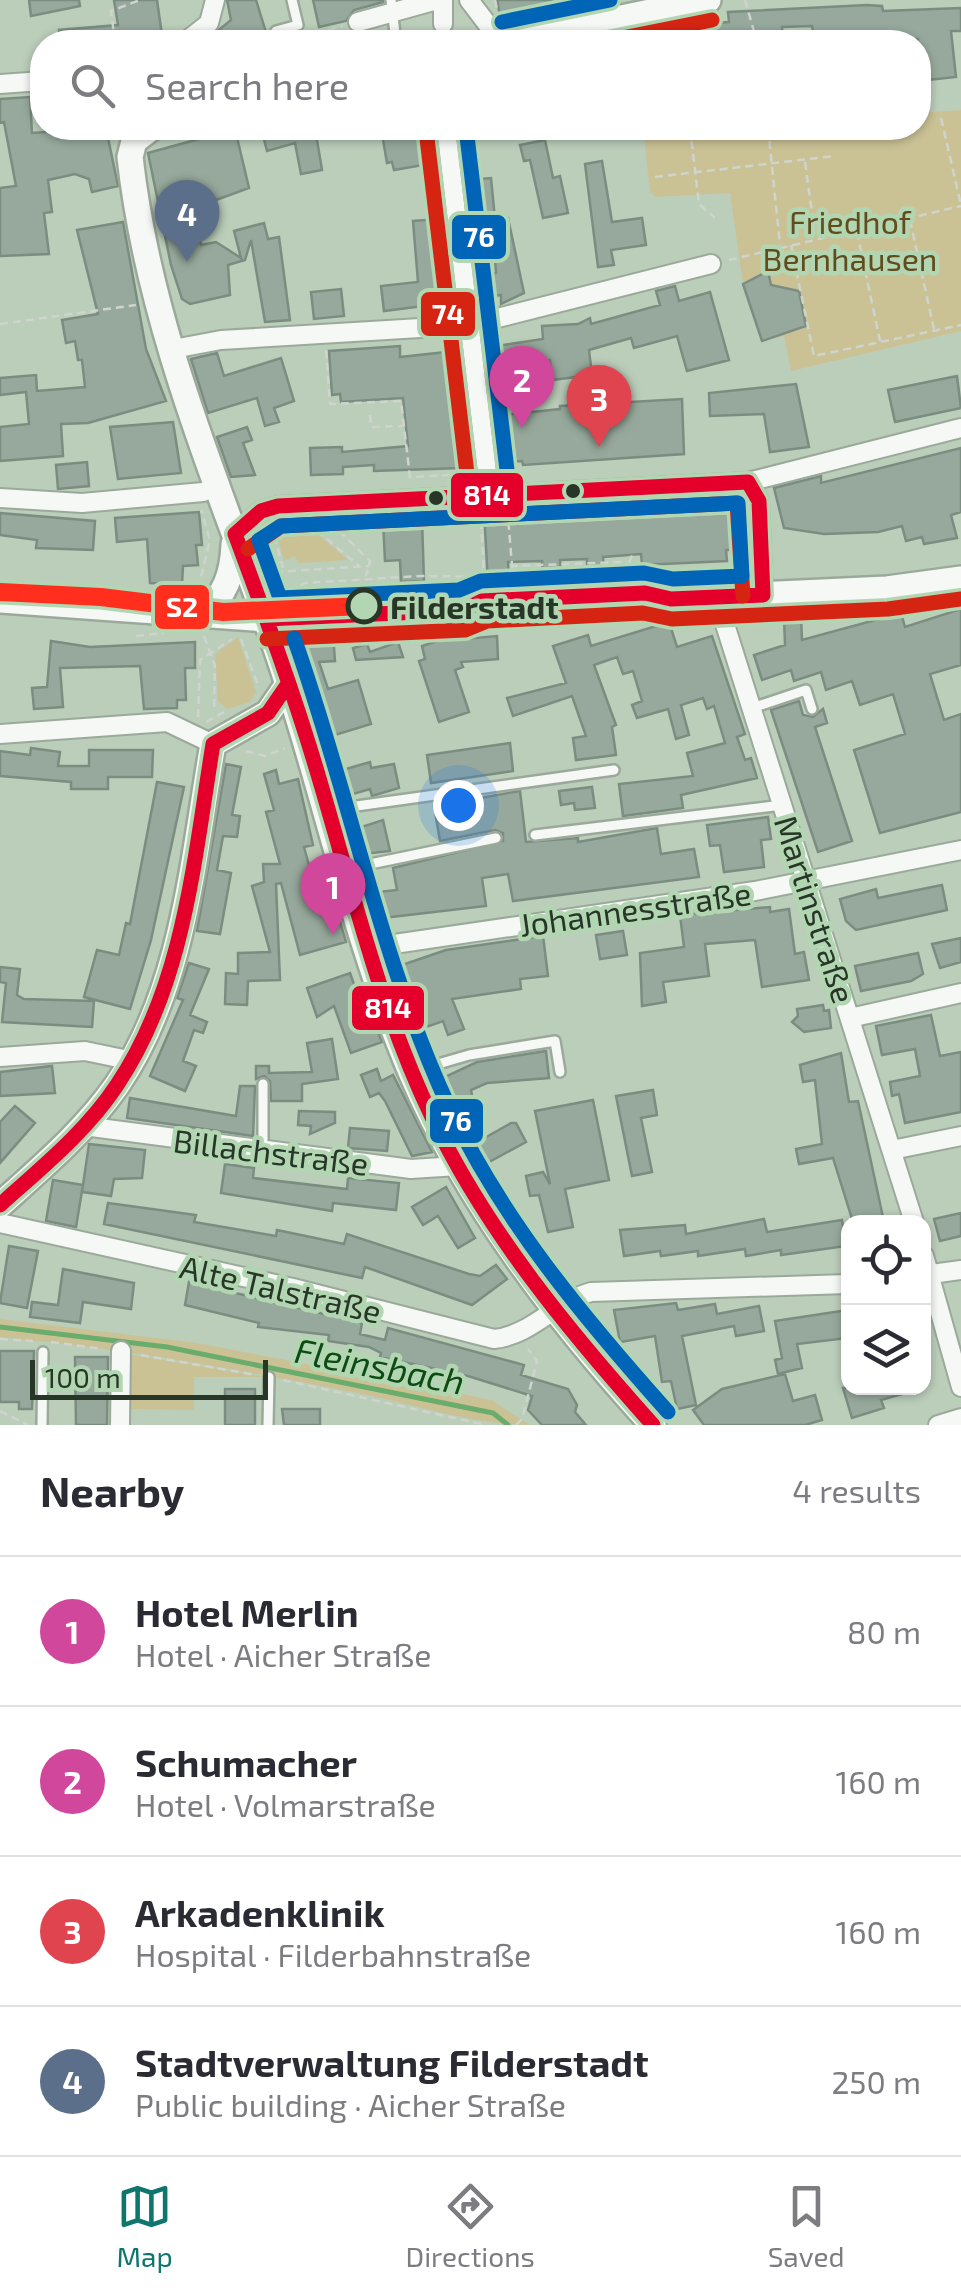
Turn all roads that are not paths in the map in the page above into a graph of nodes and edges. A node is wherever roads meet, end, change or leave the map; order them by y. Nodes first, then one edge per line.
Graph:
1 (215, 0) edge
2 (292, 0) edge
3 (440, 0) edge
4 (468, 0) edge
5 (708, 0) edge
6 (391, 6) edge
7 (358, 22) dead end
8 (443, 24) dead end
9 (200, 30) edge
10 (280, 30) edge
11 (494, 30) edge
12 (522, 30) edge
13 (30, 82) edge
14 (0, 84) edge
15 (137, 140) edge
16 (447, 140) edge
17 (720, 262) road end
18 (470, 325) junction
19 (168, 350) junction
20 (961, 428) edge
21 (748, 482) junction
22 (218, 486) junction
23 (490, 497) junction
24 (0, 498) edge
25 (235, 534) junction
26 (961, 579) edge
27 (763, 595) junction
28 (716, 596) junction
29 (0, 600) edge
30 (202, 616) junction
31 (266, 619) junction
32 (288, 684) junction
33 (752, 708) junction
34 (812, 709) dead end
35 (218, 725) junction
36 (0, 734) edge
37 (614, 770) dead end
38 (782, 805) junction
39 (328, 810) junction
40 (534, 835) dead end
41 (496, 838) dead end
42 (961, 850) edge
43 (346, 869) junction
44 (807, 882) junction
45 (367, 948) junction
46 (961, 993) edge
47 (850, 1018) junction
48 (0, 1057) edge
49 (133, 1060) junction
50 (411, 1072) junction
51 (560, 1072) dead end
52 (262, 1084) dead end
53 (84, 1126) junction
54 (961, 1136) edge
55 (263, 1150) junction
56 (892, 1150) junction
57 (458, 1166) junction
58 (0, 1205) edge
59 (912, 1215) edge
60 (0, 1224) edge
61 (931, 1269) edge
62 (961, 1270) edge
63 (841, 1284) edge
64 (931, 1289) edge
65 (554, 1308) junction
66 (121, 1351) road end
67 (43, 1352) dead end
68 (269, 1377) road end
69 (961, 1387) edge
70 (961, 1418) edge
71 (42, 1425) edge
72 (120, 1425) edge
73 (268, 1425) edge
74 (653, 1425) edge
75 (938, 1425) edge

1 - 9 street
2 - 10 lane
3 - 6 street
3 - 8 street
4 - 11 street
5 - 12 main road
6 - 7 street
13 - 14 street
15 - 19 main road
16 - 18 street
17 - 18 street
18 - 19 street
18 - 23 street
19 - 22 main road
20 - 21 street
21 - 23 street
21 - 27 street
22 - 24 street
22 - 25 main road
23 - 25 street
25 - 30 main road
25 - 31 main road
26 - 27 main road
27 - 28 main road
28 - 31 main road
28 - 33 street, Martinstraße
29 - 30 main road
30 - 31 main road
31 - 32 main road
32 - 35 main road
32 - 39 main road
33 - 34 lane
33 - 38 street, Martinstraße
35 - 36 street
35 - 49 main road
37 - 39 lane
38 - 40 lane
38 - 44 street, Martinstraße
39 - 43 main road
41 - 43 lane
42 - 44 street, Johannesstraße
43 - 45 main road
44 - 45 street, Johannesstraße
44 - 47 street, Martinstraße
45 - 50 main road
46 - 47 street
47 - 56 street, Martinstraße
48 - 49 street
49 - 53 main road
50 - 51 lane
50 - 57 main road
52 - 55 lane
53 - 55 street, Billachstraße
53 - 58 main road
54 - 56 street
55 - 57 street, Billachstraße
56 - 59 street, Martinstraße
57 - 65 main road
60 - 65 street, Alte Talstraße
61 - 62 street
63 - 65 street
64 - 69 street
65 - 74 main road
66 - 72 street
67 - 71 lane
68 - 73 lane
70 - 75 street

